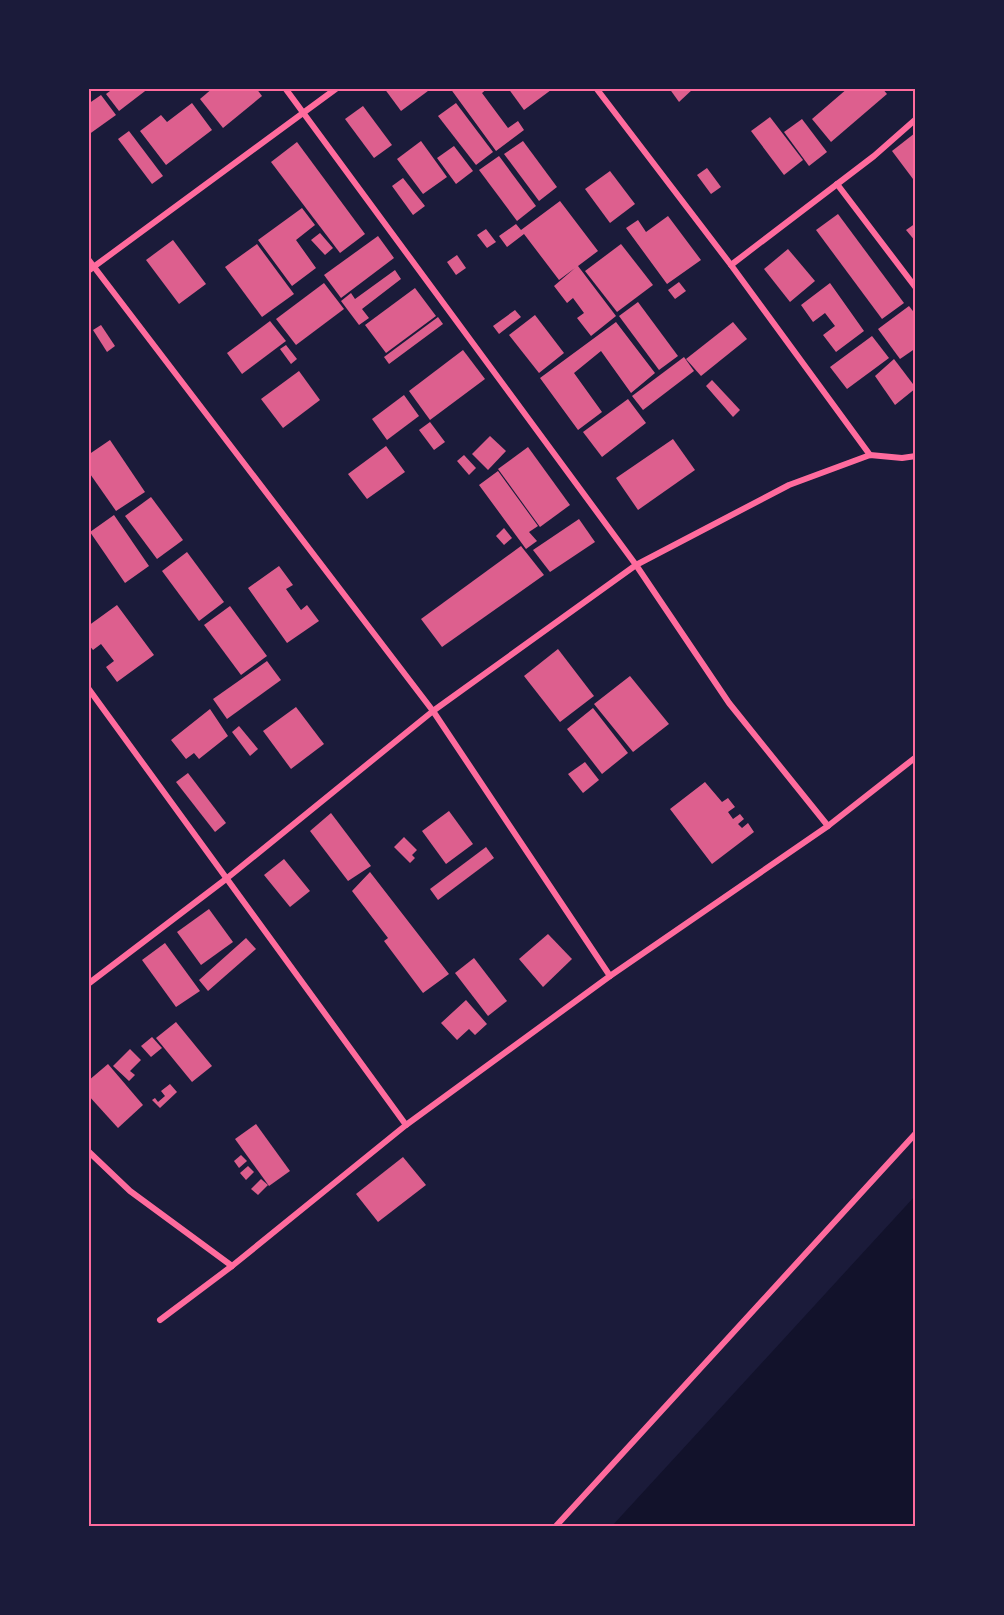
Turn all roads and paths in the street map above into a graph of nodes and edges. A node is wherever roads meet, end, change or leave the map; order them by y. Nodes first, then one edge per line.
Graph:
1 (285, 88) edge
2 (337, 88) edge
3 (596, 88) edge
4 (303, 114) junction
5 (915, 119) edge
6 (837, 184) junction
7 (88, 259) edge
8 (731, 266) junction
9 (91, 269) edge
10 (915, 288) edge
11 (870, 455) junction
12 (915, 456) edge
13 (636, 565) junction
14 (88, 688) edge
15 (433, 711) junction
16 (915, 757) edge
17 (828, 826) junction
18 (226, 879) junction
19 (610, 976) junction
20 (88, 984) edge
21 (406, 1125) junction
22 (915, 1133) edge
23 (88, 1150) edge
24 (232, 1266) junction
25 (160, 1320) dead end
26 (556, 1527) edge

1 - 4 street
2 - 4 street
3 - 8 street
4 - 9 street
4 - 13 street
5 - 6 street
6 - 8 street
6 - 10 street
7 - 9 street
8 - 11 street
9 - 15 street
11 - 12 street
11 - 13 street
13 - 15 street
13 - 17 street
14 - 18 street
15 - 18 street
15 - 19 street
16 - 17 street
17 - 19 street
18 - 20 street
18 - 21 street
19 - 21 street
21 - 24 street
22 - 26 street
23 - 24 street
24 - 25 street

